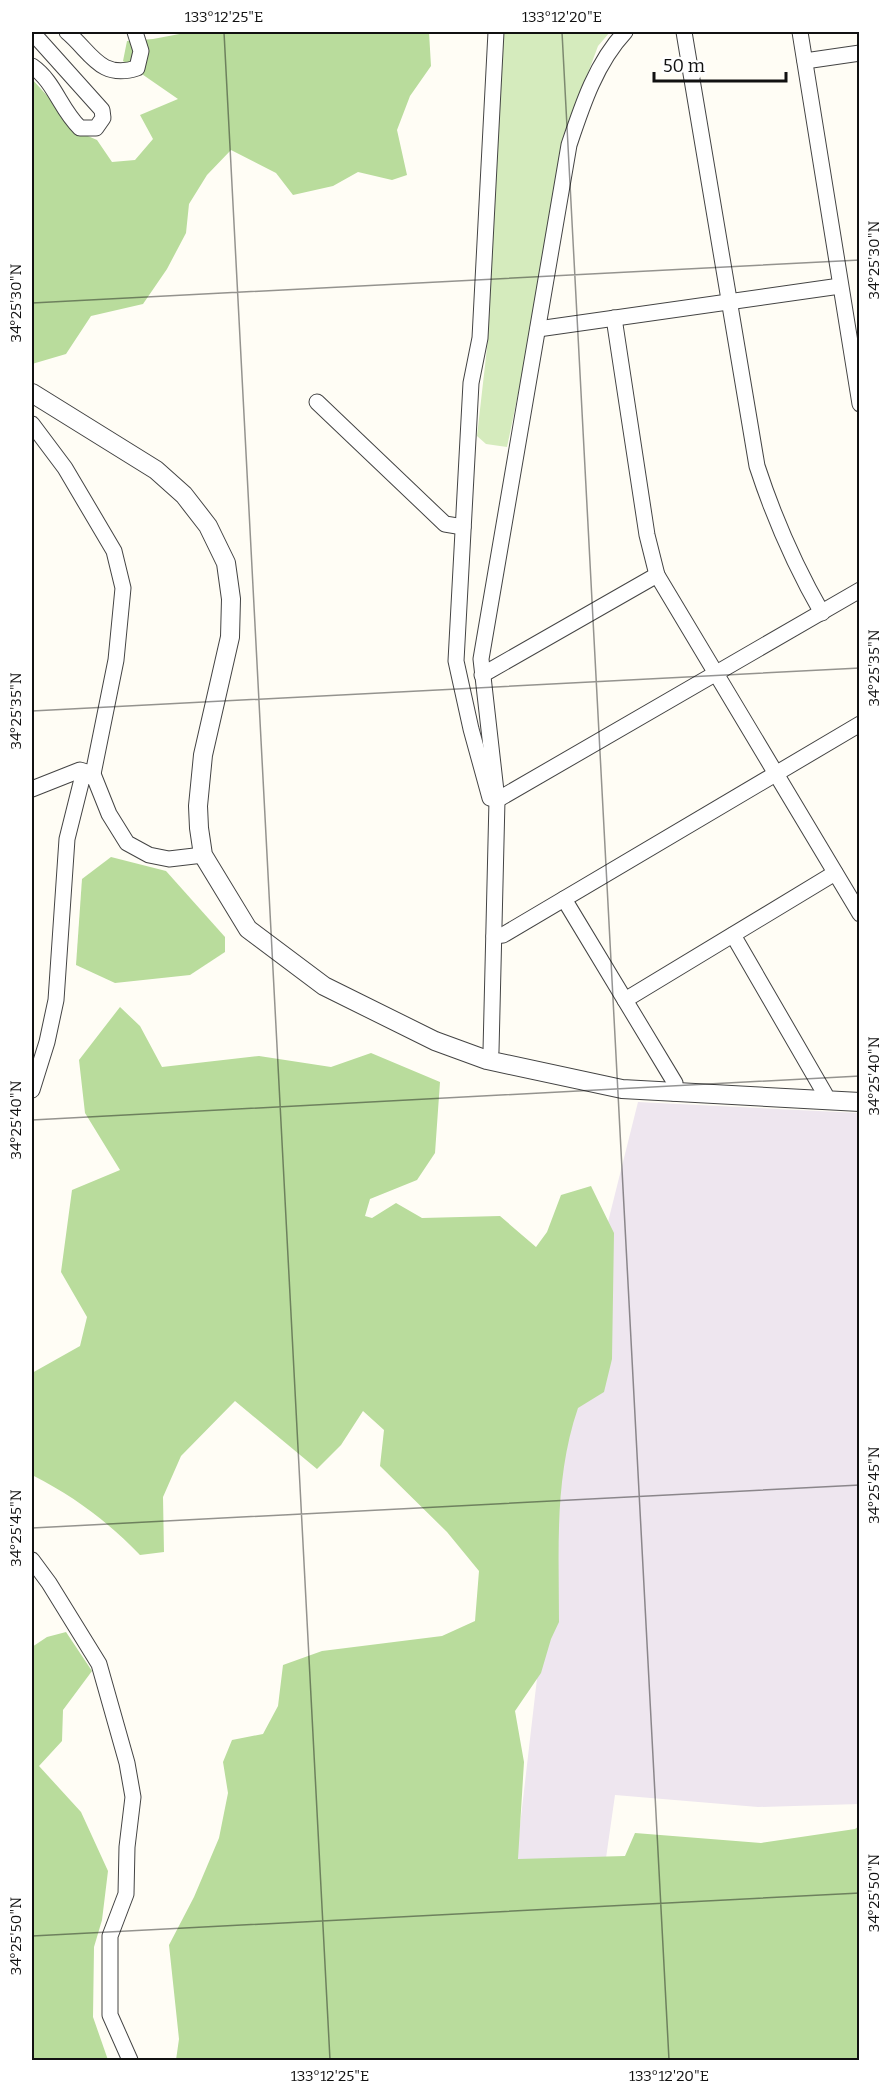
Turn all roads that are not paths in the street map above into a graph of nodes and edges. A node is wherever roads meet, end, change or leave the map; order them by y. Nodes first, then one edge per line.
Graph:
1 (32, 32) edge
2 (135, 32) edge
3 (496, 32) edge
4 (625, 32) edge
5 (684, 32) edge
6 (800, 32) edge
7 (72, 33) edge
8 (860, 53) edge
9 (805, 61) junction
10 (32, 66) edge
11 (840, 286) junction
12 (729, 300) junction
13 (614, 318) junction
14 (538, 329) junction
15 (32, 393) edge
16 (317, 402) dead end
17 (860, 404) edge
18 (32, 424) edge
19 (463, 527) junction
20 (657, 575) junction
21 (860, 590) edge
22 (822, 613) junction
23 (482, 675) junction
24 (715, 675) junction
25 (860, 724) edge
26 (774, 773) junction
27 (93, 774) junction
28 (32, 789) edge
29 (497, 800) junction
30 (203, 855) junction
31 (835, 873) junction
32 (564, 899) junction
33 (860, 914) edge
34 (733, 935) junction
35 (494, 936) junction
36 (625, 1000) junction
37 (488, 1060) junction
38 (32, 1090) edge
39 (674, 1093) junction
40 (825, 1100) junction
41 (860, 1102) edge
42 (32, 1560) edge
43 (130, 2061) edge

1 - 10 street
2 - 7 street
3 - 19 street
4 - 14 street
5 - 12 street
6 - 9 street
8 - 9 street
9 - 11 street
11 - 12 street
11 - 17 street
12 - 13 street
12 - 22 street
13 - 14 street
13 - 20 street
14 - 23 street
15 - 30 street
16 - 19 street
18 - 27 street
19 - 29 street
20 - 23 street
20 - 24 street
21 - 22 street
22 - 24 street
23 - 29 street
24 - 26 street
24 - 29 street
25 - 26 street
26 - 31 street
26 - 32 street
27 - 28 street
27 - 30 street
27 - 38 street
29 - 35 street
30 - 37 street
31 - 33 street
31 - 34 street
32 - 35 street
32 - 36 street
34 - 36 street
34 - 40 street
35 - 37 street
36 - 39 street
37 - 39 street
39 - 40 street
40 - 41 street
42 - 43 street

